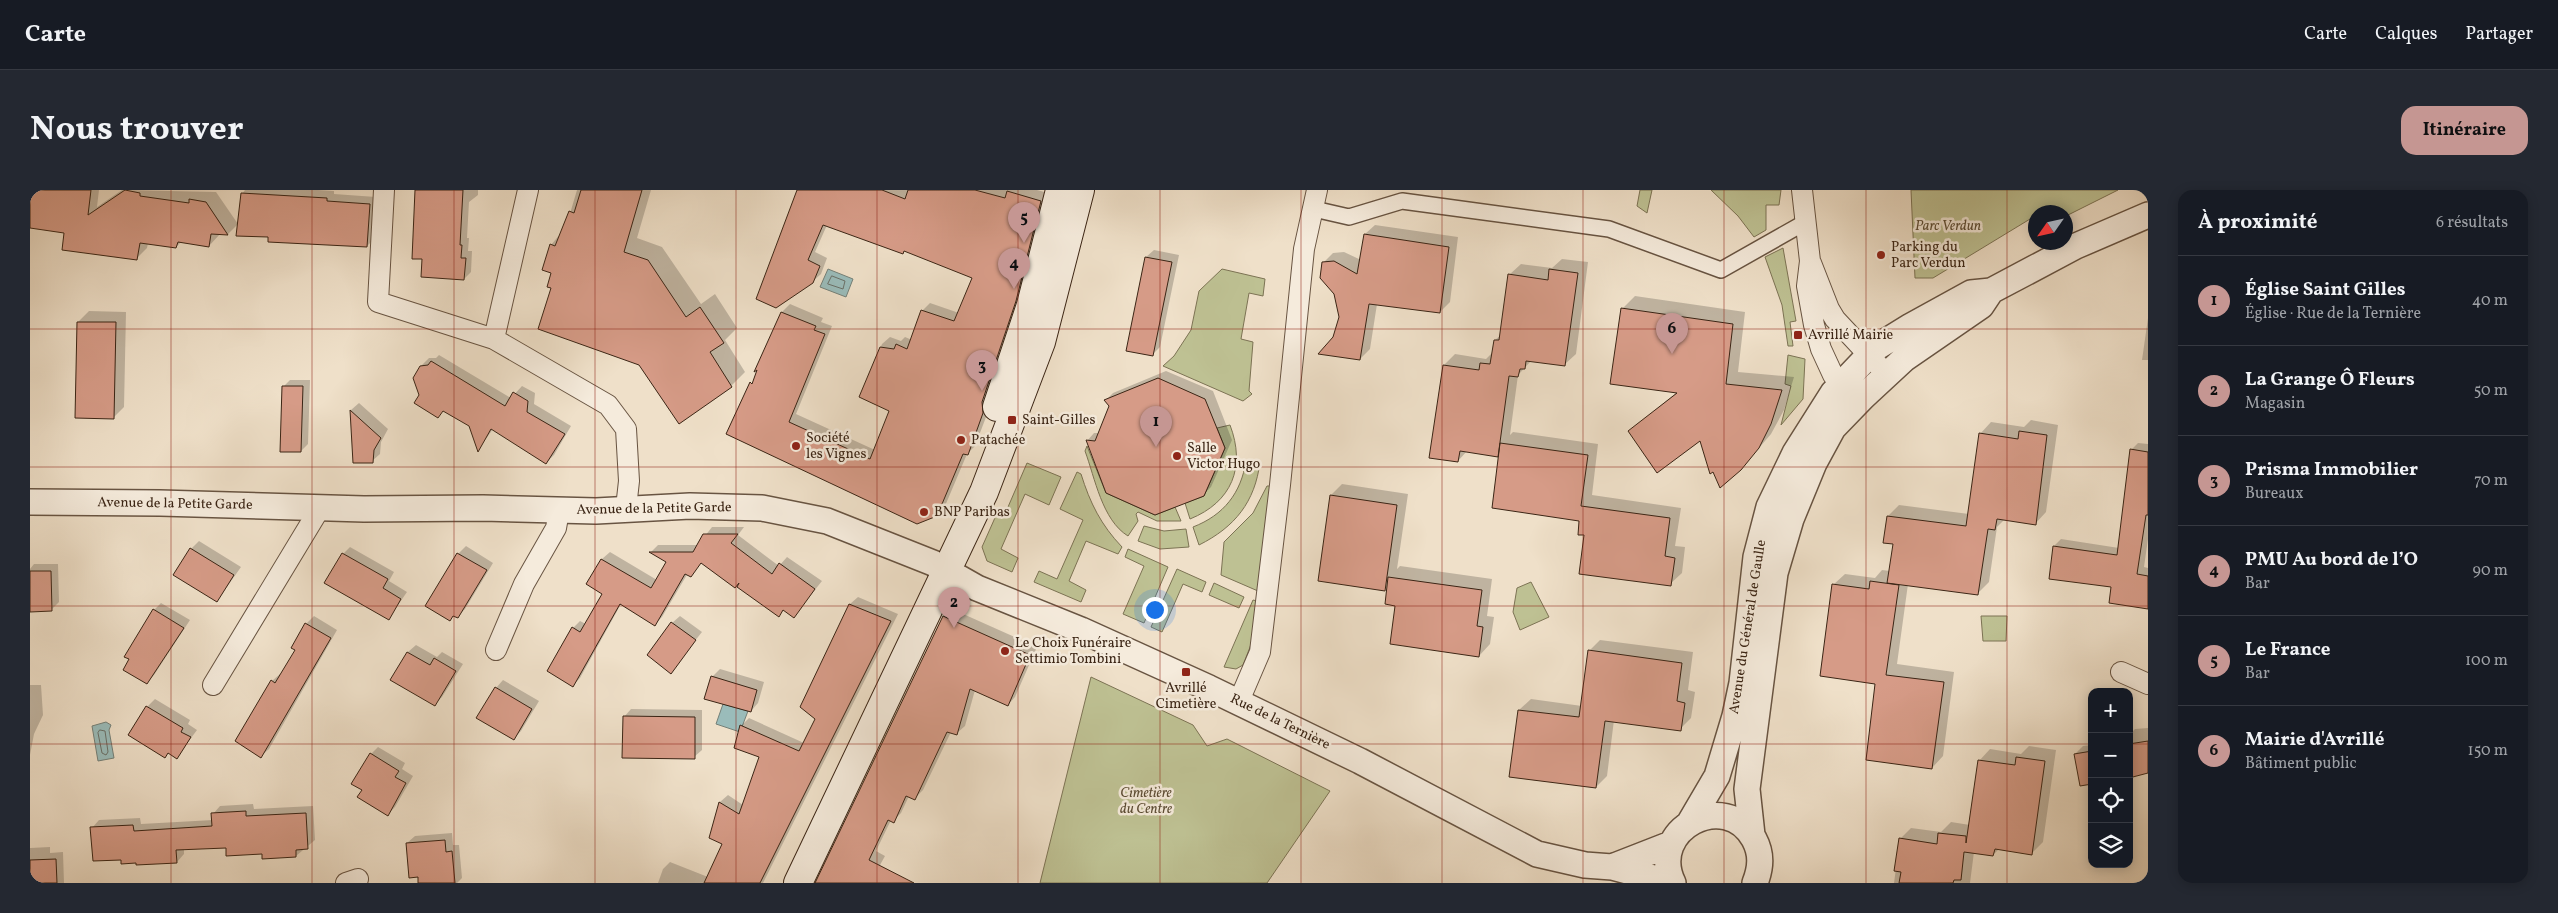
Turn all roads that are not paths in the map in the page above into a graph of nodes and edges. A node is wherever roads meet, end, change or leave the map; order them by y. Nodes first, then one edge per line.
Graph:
1 (384, 190) edge
2 (528, 190) edge
3 (1060, 190) edge
4 (1080, 190) edge
5 (1802, 190) edge
6 (1416, 196) edge
7 (1316, 200) edge
8 (2148, 216) edge
9 (1804, 222) junction
10 (1810, 261) junction
11 (1991, 291) junction
12 (494, 339) junction
13 (1867, 357) junction
14 (1887, 374) junction
15 (1841, 384) junction
16 (1863, 397) junction
17 (30, 502) edge
18 (320, 508) junction
19 (626, 508) junction
20 (559, 511) junction
21 (941, 567) junction
22 (496, 650) dead end
23 (2121, 672) dead end
24 (2148, 684) edge
25 (213, 685) dead end
26 (1239, 701) junction
27 (1690, 822) junction
28 (1752, 835) junction
29 (1671, 844) junction
30 (1612, 867) junction
31 (778, 883) edge
32 (798, 883) edge
33 (1673, 883) edge
34 (1755, 883) edge

1 - 12 street
2 - 12 street
3 - 21 main road
4 - 21 main road
5 - 9 street
6 - 7 street
6 - 9 street
7 - 26 street
8 - 11 street, Avenue du Général de Gaulle
9 - 10 street
10 - 13 street
10 - 15 street
11 - 13 street, Avenue du Général de Gaulle
11 - 14 street, Avenue du Général de Gaulle
12 - 19 street
13 - 14 street
13 - 15 street, Avenue du Général de Gaulle
14 - 16 street, Avenue du Général de Gaulle
15 - 16 street
15 - 27 street, Avenue du Général de Gaulle
16 - 28 street, Avenue du Général de Gaulle
17 - 18 street, Avenue de la Petite Garde
18 - 20 street, Avenue de la Petite Garde
18 - 25 street
19 - 20 street, Avenue de la Petite Garde
19 - 21 street, Avenue de la Petite Garde
20 - 22 street, Avenue de la Petite Garde
21 - 26 street, Rue de la Ternière
21 - 31 main road
21 - 32 main road
23 - 24 street
26 - 30 street, Rue de la Ternière
27 - 28 street
27 - 29 street, Avenue du Général de Gaulle
28 - 34 street, Avenue du Général de Gaulle
29 - 30 street, Rue de la Ternière
29 - 33 street
30 - 33 street, Rue de la Ternière

